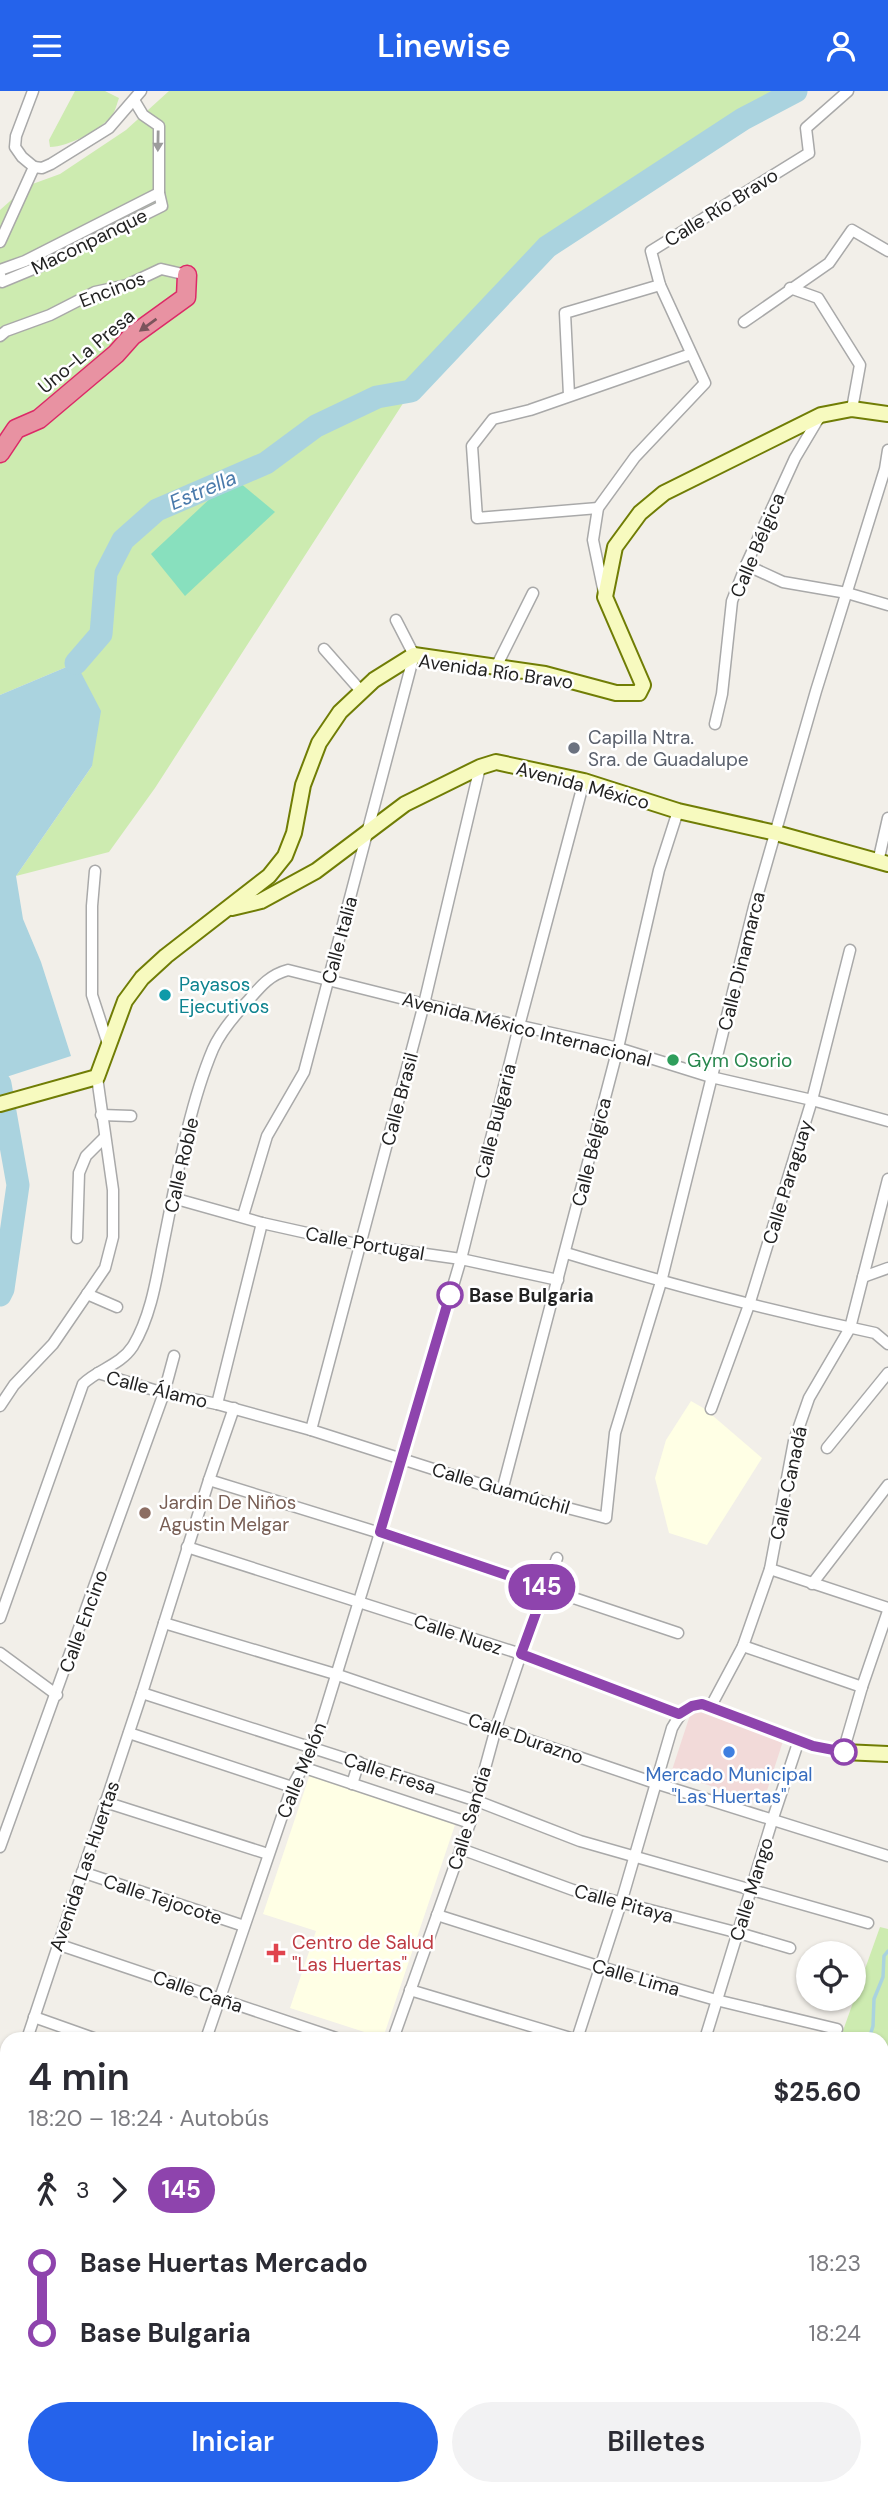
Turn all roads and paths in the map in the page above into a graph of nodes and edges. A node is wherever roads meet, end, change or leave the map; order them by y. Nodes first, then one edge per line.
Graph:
1 (33, 91) edge
2 (848, 91) edge
3 (137, 95) edge
4 (34, 167) junction
5 (4, 224) edge
6 (0, 242) edge
7 (888, 251) edge
8 (0, 272) edge
9 (187, 275) joint
10 (660, 285) junction
11 (790, 288) junction
12 (744, 322) dead end
13 (2, 330) edge
14 (691, 354) junction
15 (569, 395) junction
16 (852, 409) junction
17 (888, 414) edge
18 (821, 415) junction
19 (888, 450) edge
20 (0, 453) edge
21 (597, 508) junction
22 (746, 565) junction
23 (533, 593) dead end
24 (847, 593) junction
25 (605, 597) junction
26 (888, 605) edge
27 (396, 620) dead end
28 (324, 649) dead end
29 (414, 655) junction
30 (496, 667) junction
31 (361, 691) junction
32 (715, 725) dead end
33 (480, 767) junction
34 (584, 781) junction
35 (678, 811) junction
36 (888, 818) edge
37 (369, 829) junction
38 (776, 834) junction
39 (883, 863) edge
40 (95, 871) dead end
41 (227, 909) junction
42 (850, 950) dead end
43 (288, 970) joint
44 (328, 979) junction
45 (424, 1004) junction
46 (519, 1026) junction
47 (108, 1044) junction
48 (618, 1048) junction
49 (97, 1077) junction
50 (711, 1077) junction
51 (812, 1100) junction
52 (0, 1104) edge
53 (101, 1115) junction
54 (131, 1116) dead end
55 (888, 1121) edge
56 (104, 1137) junction
57 (888, 1179) edge
58 (173, 1198) junction
59 (243, 1216) junction
60 (262, 1223) junction
61 (76, 1238) dead end
62 (361, 1245) junction
63 (566, 1253) junction
64 (461, 1259) junction
65 (888, 1268) edge
66 (863, 1277) junction
67 (558, 1280) junction
68 (661, 1282) junction
69 (87, 1294) junction
70 (749, 1305) junction
71 (117, 1307) dead end
72 (850, 1328) junction
73 (888, 1329) edge
74 (875, 1333) junction
75 (888, 1344) edge
76 (174, 1356) dead end
77 (98, 1373) junction
78 (888, 1373) edge
79 (164, 1393) junction
80 (218, 1404) junction
81 (0, 1406) edge
82 (234, 1408) junction
83 (711, 1409) dead end
84 (310, 1430) junction
85 (827, 1448) dead end
86 (402, 1459) junction
87 (209, 1480) junction
88 (888, 1485) edge
89 (502, 1492) junction
90 (606, 1518) joint
91 (380, 1532) junction
92 (187, 1547) junction
93 (557, 1558) dead end
94 (770, 1569) junction
95 (812, 1584) junction
96 (545, 1588) junction
97 (357, 1602) junction
98 (888, 1609) edge
99 (0, 1618) edge
100 (164, 1623) junction
101 (678, 1633) dead end
102 (743, 1646) junction
103 (0, 1653) edge
104 (521, 1654) junction
105 (335, 1674) junction
106 (862, 1687) junction
107 (142, 1693) junction
108 (57, 1695) junction
109 (711, 1706) junction
110 (679, 1714) junction
111 (496, 1728) junction
112 (129, 1733) junction
113 (799, 1740) junction
114 (314, 1748) junction
115 (844, 1752) junction
116 (888, 1754) edge
117 (359, 1762) junction
118 (302, 1767) junction
119 (655, 1783) junction
120 (352, 1784) junction
121 (292, 1787) junction
122 (477, 1801) junction
123 (105, 1803) junction
124 (772, 1821) junction
125 (470, 1823) junction
126 (0, 1847) edge
127 (461, 1849) junction
128 (268, 1854) junction
129 (636, 1855) junction
130 (888, 1856) edge
131 (82, 1872) junction
132 (753, 1888) junction
133 (621, 1903) junction
134 (437, 1915) junction
135 (868, 1923) dead end
136 (244, 1926) junction
137 (739, 1933) junction
138 (57, 1944) junction
139 (790, 1948) dead end
140 (601, 1967) junction
141 (410, 1990) junction
142 (220, 1998) junction
143 (716, 2000) junction
144 (34, 2017) junction
145 (837, 2029) dead end
146 (29, 2032) edge
147 (76, 2032) edge
148 (208, 2032) edge
149 (318, 2032) edge
150 (395, 2032) edge
151 (552, 2032) edge
152 (578, 2032) edge
153 (707, 2032) edge
154 (0, 2288) edge
155 (0, 2323) edge

1 - 4 street
2 - 10 street, Calle Río Bravo
3 - 4 street
3 -> 8 street, Maconpanque
4 - 5 street
5 - 6 street
7 - 11 street
9 - 13 street, Encinos
9 -> 20 highway, Uno-La Presa
10 - 14 street, Calle Río Bravo
10 - 15 street
11 - 12 street
11 - 16 street
14 - 15 street
14 - 21 street, Calle Río Bravo
15 - 21 street
16 - 17 street
16 - 18 street
18 - 22 street, Calle Bélgica
18 - 25 street
19 - 24 street, Calle Dinamarca
21 - 25 street
22 - 24 street
22 - 32 street, Calle Bélgica
23 - 30 street
24 - 26 street
24 - 38 street, Calle Dinamarca
25 - 30 street, Avenida Río Bravo
27 - 29 street
28 - 31 street
29 - 30 street, Avenida Río Bravo
29 - 31 street, Avenida Río Bravo
29 - 37 street, Calle Italia
31 - 41 street, Avenida Río Bravo
33 - 34 street, Avenida México
33 - 37 street, Avenida México
33 - 45 street, Calle Brasil
34 - 35 street, Avenida México
34 - 46 street, Calle Bulgaria
35 - 38 street, Avenida México
35 - 48 street, Calle Bélgica
36 - 39 street
37 - 41 street, Avenida México
37 - 44 street, Calle Italia
38 - 39 street, Avenida México
38 - 50 street, Calle Dinamarca
40 - 47 street
41 - 47 street, Avenida Río Bravo
42 - 51 street, Calle Paraguay
43 - 44 street, Avenida México Internacional
43 - 58 street, Calle Roble
44 - 45 street, Avenida México Internacional
44 - 59 street, Calle Italia
45 - 46 street, Avenida México Internacional
45 - 62 street, Calle Brasil
46 - 48 street, Avenida México Internacional
46 - 64 street, Calle Bulgaria
47 - 49 street, Avenida Río Bravo
48 - 50 street, Avenida México Internacional
48 - 63 street, Calle Bélgica
49 - 52 street
49 - 53 street, Avenida Río Bravo
50 - 51 street, Avenida México Internacional
50 - 68 street, Calle Dinamarca
51 - 55 street, Avenida México Internacional
51 - 70 street, Calle Paraguay
53 - 54 street
53 - 56 street, Avenida Río Bravo
56 - 61 street
56 - 69 street, Avenida Río Bravo
57 - 66 street, Calle Canadá
58 - 59 street, Calle Portugal
58 - 77 street, Calle Roble
59 - 60 street, Calle Portugal
60 - 62 street, Calle Portugal
60 - 80 street
62 - 64 street, Calle Portugal
62 - 84 street, Calle Brasil
63 - 67 street, Calle Bélgica
63 - 68 street
64 - 67 street, Calle Portugal
64 - 86 street, Calle Bulgaria
65 - 66 street
66 - 72 street, Calle Canadá
67 - 89 street, Calle Bélgica
68 - 70 street
68 - 90 street, Calle Dinamarca
69 - 71 street
69 - 81 street, Avenida Río Bravo
70 - 72 street
70 - 83 street, Calle Paraguay
72 - 74 street
72 - 94 street, Calle Canadá
73 - 74 street
74 - 75 street
76 - 79 street, Calle Encino
77 - 79 street, Calle Álamo
77 - 99 street, Calle Álamo
78 - 85 street
79 - 80 street, Calle Álamo
79 - 108 street, Calle Encino
80 - 82 street, Calle Álamo
82 - 84 street, Calle Guamúchil
82 - 87 street, Avenida Las Huertas
84 - 86 street, Calle Guamúchil
86 - 89 street, Calle Guamúchil
86 - 91 street, Calle Melón
87 - 91 street
87 - 92 street, Avenida Las Huertas
88 - 95 street
89 - 90 street, Calle Guamúchil
91 - 96 street
91 - 97 street, Calle Melón
92 - 97 street, Calle Nuez
92 - 100 street, Avenida Las Huertas
93 - 96 street, Calle Sandia
94 - 95 street
94 - 102 street, Calle Canadá
95 - 98 street
96 - 101 street
96 - 104 street, Calle Sandia
97 - 104 street, Calle Nuez
97 - 105 street, Calle Melón
98 - 106 street
100 - 105 street, Calle Durazno
100 - 107 street, Avenida Las Huertas
102 - 106 street
102 - 109 street, Calle Canadá
103 - 108 street
104 - 110 street, Calle Nuez
104 - 111 street, Calle Sandia
105 - 111 street, Calle Durazno
105 - 114 street, Calle Melón
106 - 115 street
107 - 112 street, Avenida Las Huertas
107 - 114 street, Calle Fresa
108 - 126 street, Calle Encino
109 - 110 street
109 - 113 street
110 - 119 street
111 - 119 street, Calle Durazno
111 - 122 street, Calle Sandia
112 - 121 street
112 - 123 street, Avenida Las Huertas
113 - 115 street
113 - 124 street, Calle Mango
114 - 117 street, Calle Fresa
114 - 118 street, Calle Melón
115 - 116 street
117 - 120 street
117 - 122 street, Calle Fresa
118 - 120 street
118 - 121 street, Calle Melón
119 - 124 street, Calle Durazno
119 - 129 street
120 - 125 street
121 - 128 street, Calle Melón
122 - 125 street, Calle Sandia
122 - 129 street, Calle Fresa
123 - 128 street
123 - 131 street, Avenida Las Huertas
124 - 130 street, Calle Durazno
124 - 132 street, Calle Mango
125 - 127 street, Calle Sandia
127 - 133 street, Calle Pitaya
127 - 134 street, Calle Sandia
128 - 136 street, Calle Melón
129 - 132 street, Calle Fresa
129 - 133 street
131 - 136 street, Calle Tejocote
131 - 138 street, Avenida Las Huertas
132 - 135 street, Calle Fresa
132 - 137 street, Calle Mango
133 - 137 street, Calle Pitaya
133 - 140 street
134 - 140 street, Calle Lima
134 - 141 street, Calle Sandia
136 - 142 street, Calle Melón
137 - 139 street, Calle Pitaya
137 - 143 street, Calle Mango
138 - 142 street, Calle Caña
138 - 144 street, Avenida Las Huertas
140 - 143 street, Calle Lima
140 - 152 street
141 - 150 street, Calle Sandia
141 - 151 street
142 - 148 street, Calle Melón
142 - 149 street, Calle Caña
143 - 145 street, Calle Lima
143 - 153 street, Calle Mango
144 - 146 street, Avenida Las Huertas
144 - 147 street
154 - 155 street

